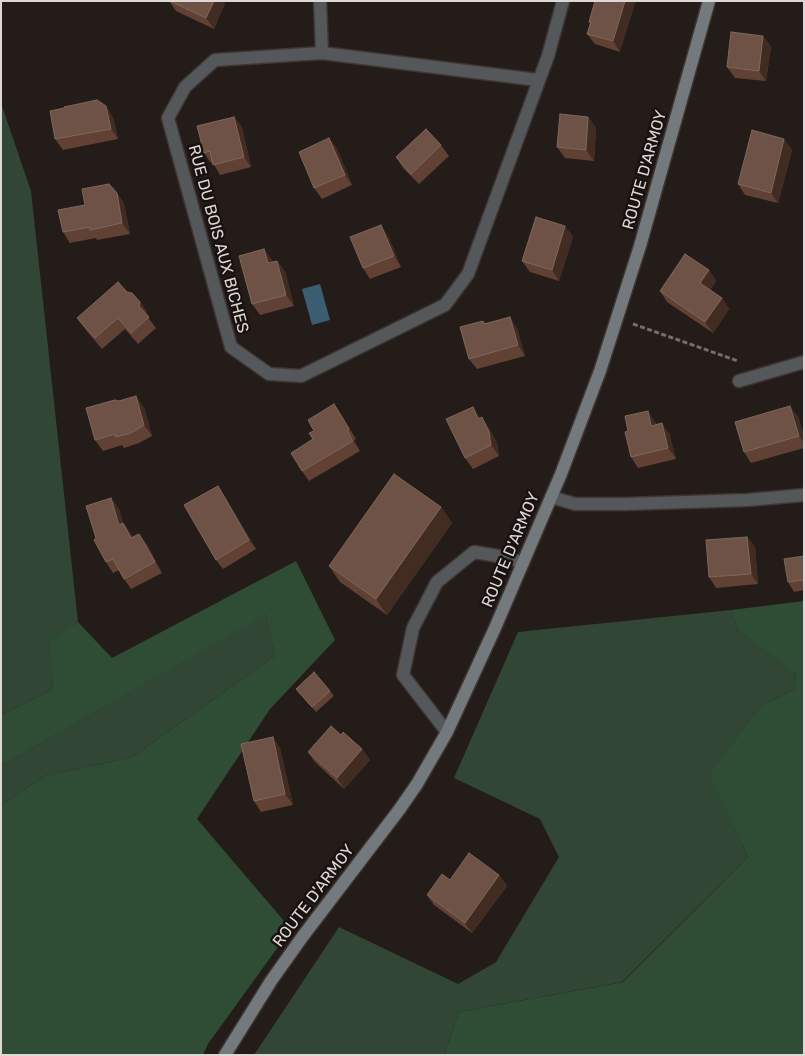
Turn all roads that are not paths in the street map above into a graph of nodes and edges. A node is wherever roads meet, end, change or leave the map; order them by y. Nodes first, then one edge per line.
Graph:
1 (320, 1) edge
2 (563, 1) edge
3 (709, 1) edge
4 (322, 53) junction
5 (538, 80) junction
6 (804, 362) edge
7 (739, 382) dead end
8 (804, 495) edge
9 (551, 497) junction
10 (523, 563) junction
11 (446, 732) junction
12 (226, 1055) edge

1 - 4 street
2 - 5 street, RUE DU BOIS AUX BICHES
3 - 9 main road, ROUTE D'ARMOY
4 - 5 street, RUE DU BOIS AUX BICHES
4 - 5 street, RUE DU BOIS AUX BICHES
6 - 7 street
8 - 9 street
9 - 10 main road, ROUTE D'ARMOY
10 - 11 main road, ROUTE D'ARMOY
10 - 11 street
11 - 12 main road, ROUTE D'ARMOY

